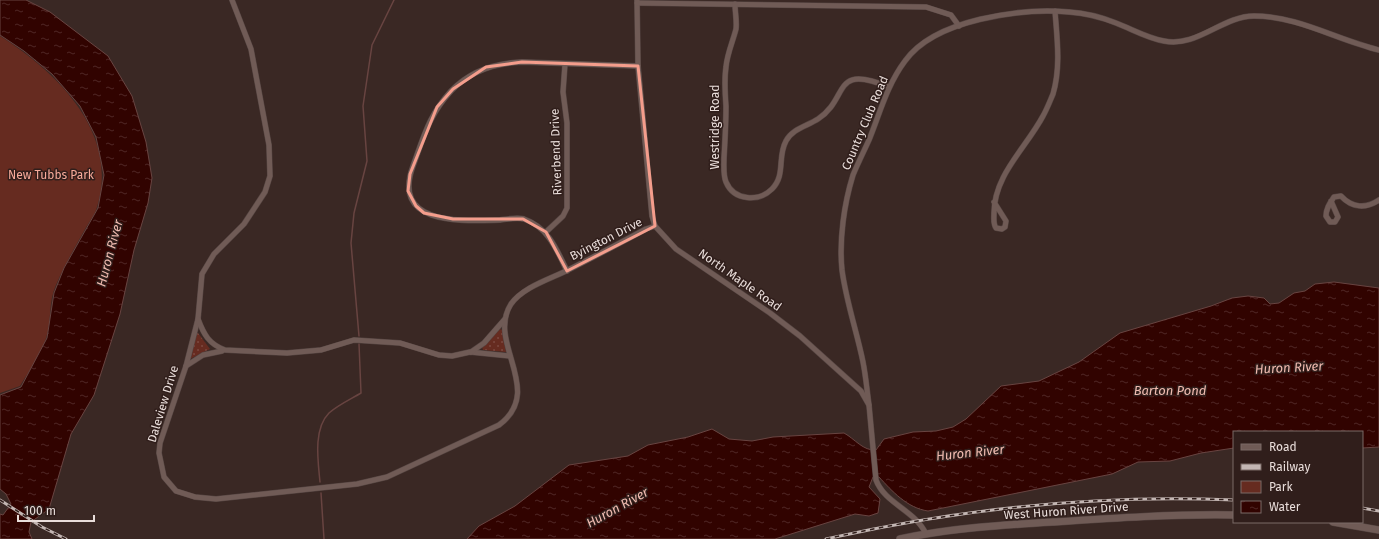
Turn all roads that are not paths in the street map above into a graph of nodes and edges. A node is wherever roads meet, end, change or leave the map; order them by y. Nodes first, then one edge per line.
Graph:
1 (232, 0) edge
2 (637, 1) edge
3 (735, 4) junction
4 (1055, 11) junction
5 (959, 26) junction
6 (1379, 50) edge
7 (565, 64) junction
8 (638, 66) junction
9 (889, 87) junction
10 (1379, 200) edge
11 (1331, 201) dead end
12 (994, 202) junction
13 (655, 226) junction
14 (546, 232) junction
15 (567, 271) junction
16 (198, 319) junction
17 (505, 319) junction
18 (225, 350) junction
19 (470, 352) junction
20 (510, 356) junction
21 (186, 366) junction
22 (869, 405) junction
23 (1233, 515) edge
24 (1338, 523) edge
25 (1379, 530) edge
26 (926, 534) junction
27 (939, 536) edge
28 (900, 539) edge

1 - 16 street, Daleview Drive
2 - 3 street
2 - 8 street
3 - 5 street
3 - 9 street, Westridge Road
4 - 5 street, Country Club Road
4 - 6 street, Country Club Road
4 - 12 street
5 - 9 street, Country Club Road
7 - 8 street
7 - 14 street, Riverbend Drive
7 - 14 street
8 - 13 street
9 - 22 street, Country Club Road
10 - 11 street
12 - 12 street
13 - 15 street, Byington Drive
13 - 22 street, North Maple Road
14 - 15 street
15 - 17 street, Byington Drive
16 - 18 street
16 - 21 street, Daleview Drive
17 - 19 street, Byington Drive
17 - 20 street, Daleview Drive
18 - 19 street
18 - 21 street
19 - 20 street
20 - 21 street, Daleview Drive
22 - 26 street, North Maple Road
23 - 27 street, West Huron River Drive
24 - 25 street
26 - 27 street, West Huron River Drive
26 - 28 street, West Huron River Drive

